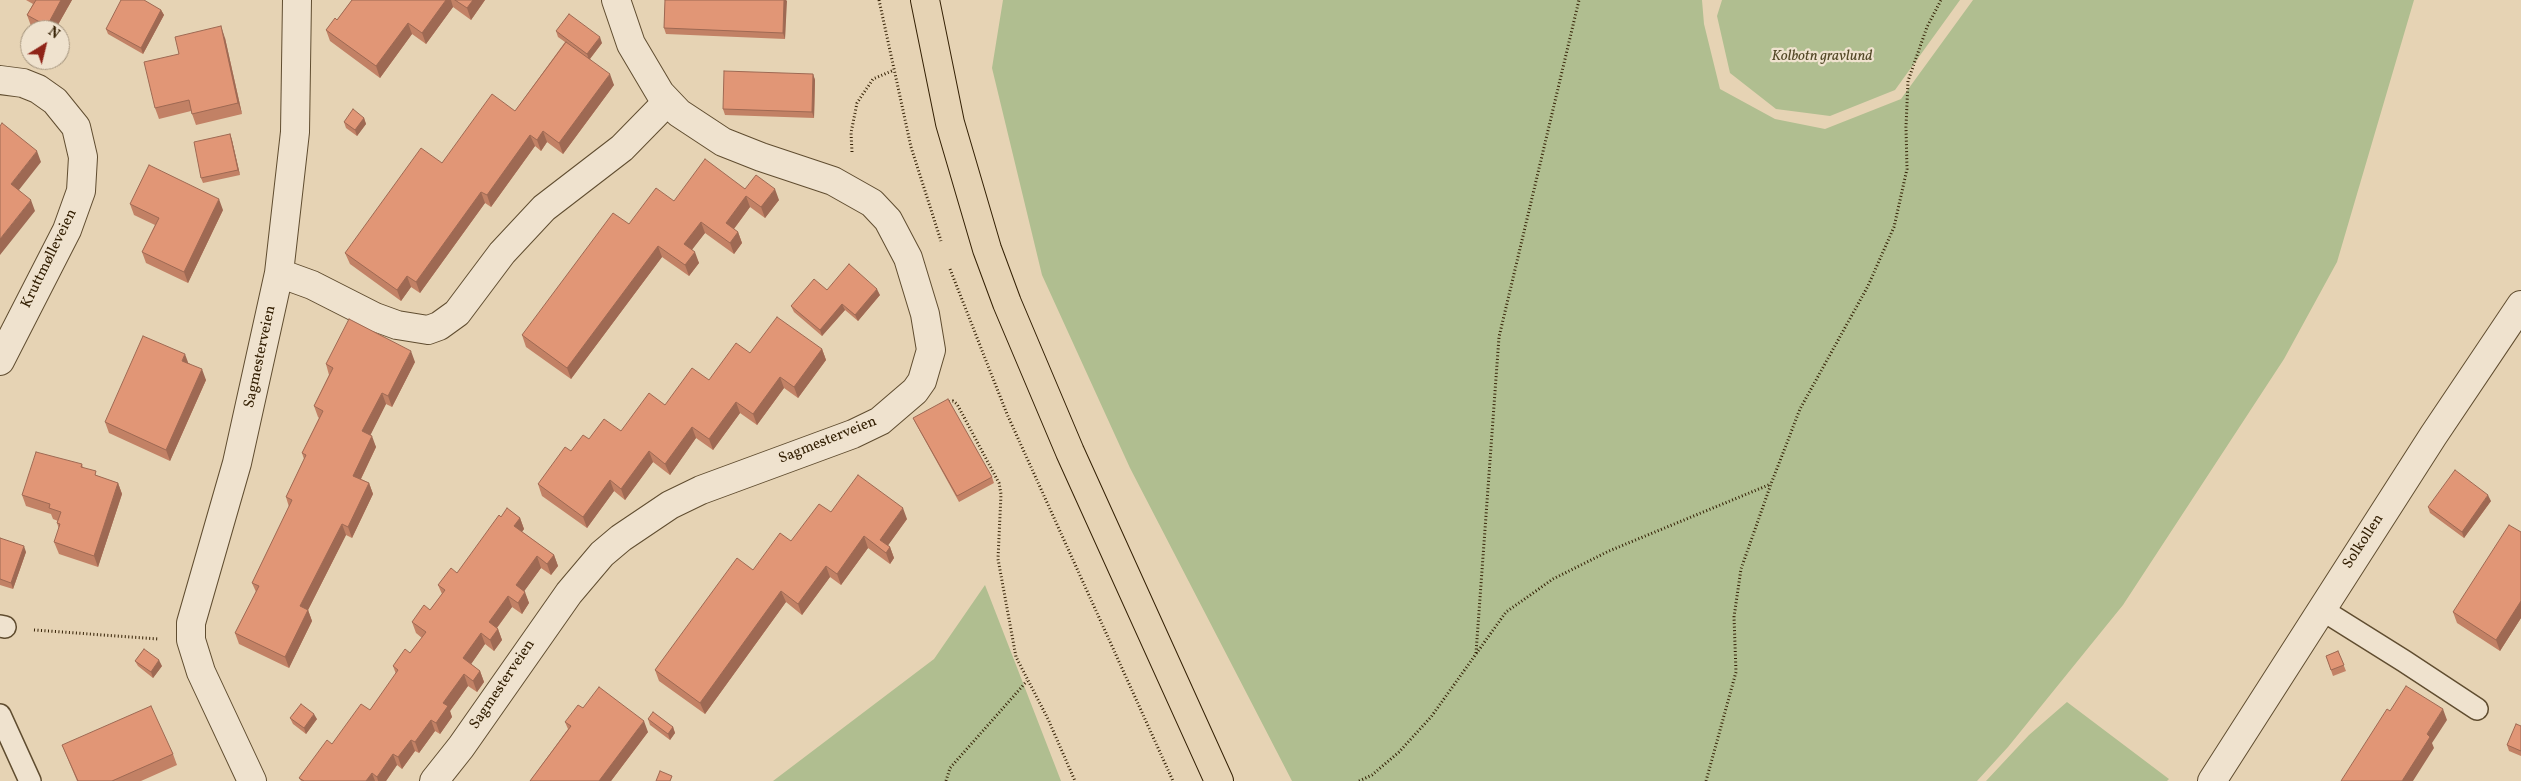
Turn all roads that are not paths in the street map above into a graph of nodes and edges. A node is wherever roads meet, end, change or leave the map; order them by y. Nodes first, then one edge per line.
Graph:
1 (297, 0) edge
2 (616, 0) edge
3 (926, 0) edge
4 (0, 80) edge
5 (667, 102) junction
6 (279, 273) junction
7 (2521, 305) edge
8 (0, 361) edge
9 (2321, 609) junction
10 (2477, 710) dead end
11 (0, 715) edge
12 (30, 781) edge
13 (252, 781) edge
14 (434, 781) edge
15 (1219, 781) edge
16 (2212, 781) edge

1 - 6 street, Sagmesterveien
2 - 5 street, Sagmesterveien
3 - 15 main road
4 - 8 street, Kruttmølleveien
5 - 6 street
5 - 14 street, Sagmesterveien
6 - 13 street, Sagmesterveien
7 - 9 street, Solkollen
9 - 10 lane
9 - 16 street, Solkollen
11 - 12 lane

